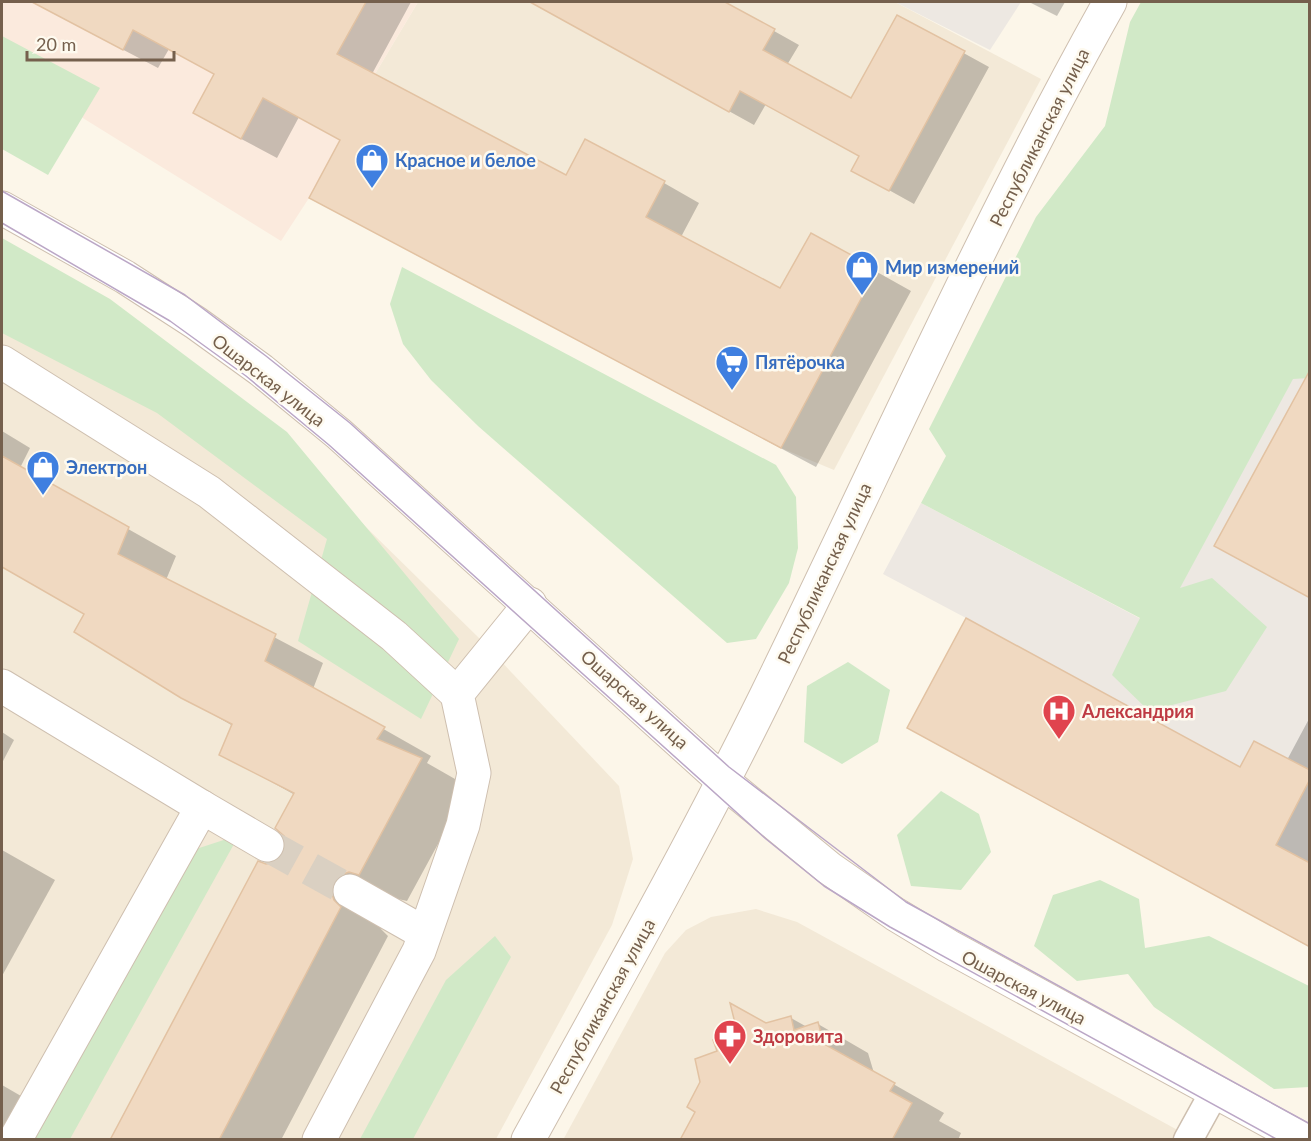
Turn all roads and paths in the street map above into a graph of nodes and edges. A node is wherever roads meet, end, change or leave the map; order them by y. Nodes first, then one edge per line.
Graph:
1 (1110, 2) edge
2 (2, 208) edge
3 (2, 362) edge
4 (530, 604) junction
5 (2, 686) edge
6 (457, 694) junction
7 (723, 781) junction
8 (202, 807) junction
9 (267, 845) tunnel mouth
10 (350, 891) tunnel mouth
11 (424, 933) junction
12 (1215, 1091) junction
13 (1297, 1138) edge
14 (15, 1140) edge
15 (319, 1140) edge
16 (528, 1140) edge
17 (1188, 1140) edge

1 - 7 street, Республиканская улица
2 - 4 street, Ошарская улица
3 - 6 street
4 - 6 street
4 - 7 street, Ошарская улица
5 - 8 street
6 - 11 street
7 - 12 street, Ошарская улица
7 - 16 street, Республиканская улица
8 - 9 street
8 - 14 street
10 - 11 street
11 - 15 street
12 - 13 street, Ошарская улица
12 - 17 lane

